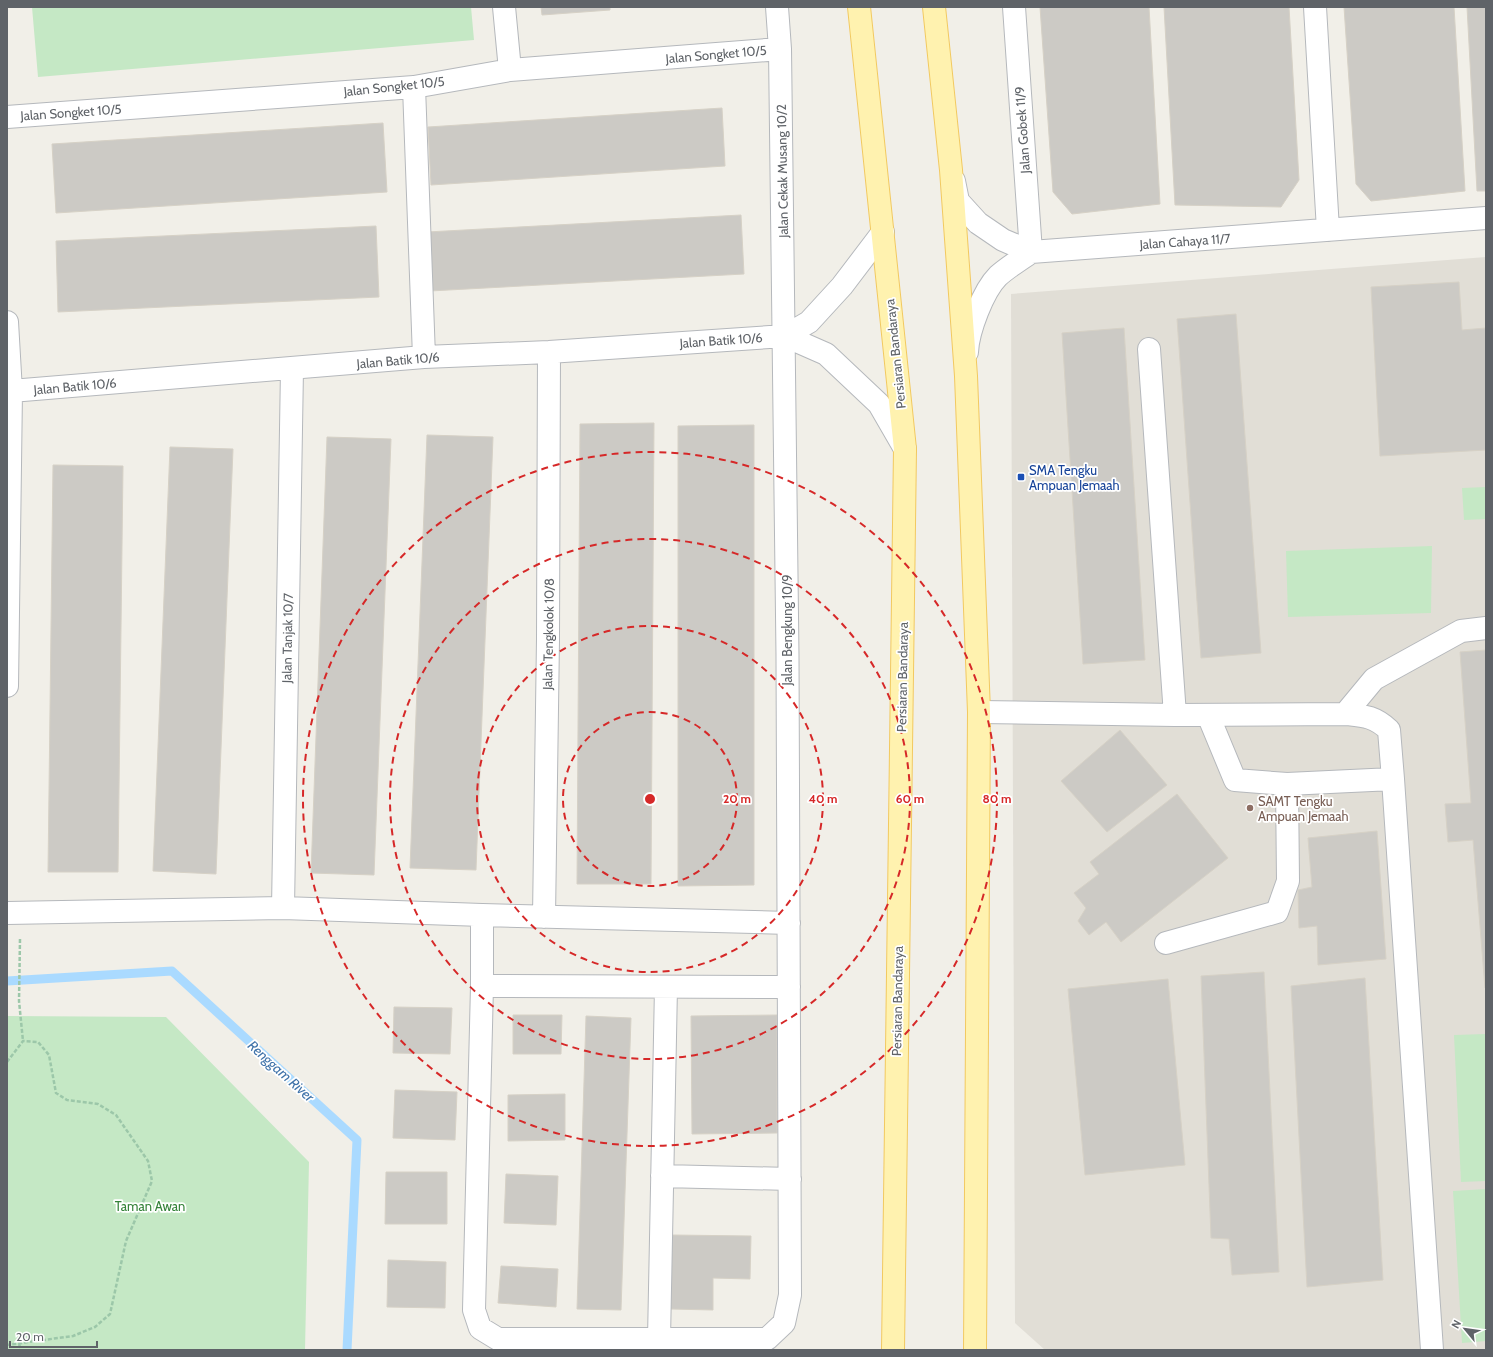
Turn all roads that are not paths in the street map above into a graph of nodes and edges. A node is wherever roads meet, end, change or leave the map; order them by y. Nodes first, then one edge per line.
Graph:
1 (504, 7) edge
2 (777, 7) edge
3 (859, 7) edge
4 (934, 7) edge
5 (1014, 7) edge
6 (1315, 7) edge
7 (780, 49) junction
8 (510, 70) junction
9 (414, 87) junction
10 (7, 117) edge
11 (951, 170) junction
12 (1486, 218) edge
13 (1328, 230) junction
14 (883, 232) junction
15 (1031, 252) junction
16 (7, 322) edge
17 (785, 336) junction
18 (1150, 349) dead end
19 (549, 352) junction
20 (424, 357) junction
21 (292, 369) junction
22 (966, 376) junction
23 (11, 392) junction
24 (905, 449) junction
25 (1486, 628) edge
26 (8, 657) edge
27 (7, 686) edge
28 (979, 712) junction
29 (1345, 714) junction
30 (1175, 715) junction
31 (1208, 715) junction
32 (1393, 780) junction
33 (1287, 784) junction
34 (283, 908) junction
35 (7, 913) edge
36 (482, 915) junction
37 (544, 916) junction
38 (789, 923) junction
39 (1166, 942) dead end
40 (482, 986) junction
41 (666, 987) junction
42 (789, 987) junction
43 (662, 1176) junction
44 (790, 1179) junction
45 (975, 1317) junction
46 (893, 1324) junction
47 (659, 1339) junction
48 (886, 1350) edge
49 (893, 1350) edge
50 (975, 1350) edge
51 (982, 1350) edge
52 (1432, 1350) edge

1 - 8 street
2 - 7 street, Jalan Cekak Musang 10/2
3 - 14 main road, Persiaran Bandaraya
4 - 11 main road
5 - 15 street, Jalan Gobek 11/9
6 - 13 street
7 - 8 street, Jalan Songket 10/5
7 - 17 street, Jalan Cekak Musang 10/2
8 - 9 street, Jalan Songket 10/5
9 - 10 street, Jalan Songket 10/5
9 - 20 street
11 - 15 street
11 - 22 main road
12 - 13 street, Jalan Cahaya 11/7
13 - 15 street, Jalan Cahaya 11/7
14 - 17 street, Jalan Batik 10/6
14 - 24 main road, Persiaran Bandaraya
15 - 22 street
16 - 23 street
17 - 19 street, Jalan Batik 10/6
17 - 24 street, Jalan Batik 10/6
17 - 38 street, Jalan Bengkung 10/9
18 - 30 street
19 - 20 street, Jalan Batik 10/6
19 - 37 street, Jalan Tengkolok 10/8
20 - 21 street, Jalan Batik 10/6
21 - 23 street, Jalan Batik 10/6
21 - 34 street, Jalan Tanjak 10/7
22 - 28 main road
23 - 26 street
24 - 46 main road, Persiaran Bandaraya
25 - 29 street
26 - 27 street
28 - 30 street
28 - 45 main road
29 - 31 street
29 - 32 street
30 - 31 street
31 - 33 street
32 - 33 street
32 - 52 street
33 - 39 street
34 - 35 street
34 - 36 street
36 - 37 street
36 - 40 street, Jalan Bengkung 10/9
37 - 38 street
38 - 42 street, Jalan Bengkung 10/9
40 - 41 street
40 - 47 street, Jalan Bengkung 10/9
41 - 42 street
41 - 43 street
42 - 44 street, Jalan Bengkung 10/9
43 - 44 street
43 - 47 street
44 - 47 street, Jalan Bengkung 10/9
45 - 50 main road
45 - 51 main road
46 - 48 main road
46 - 49 main road, Persiaran Bandaraya

